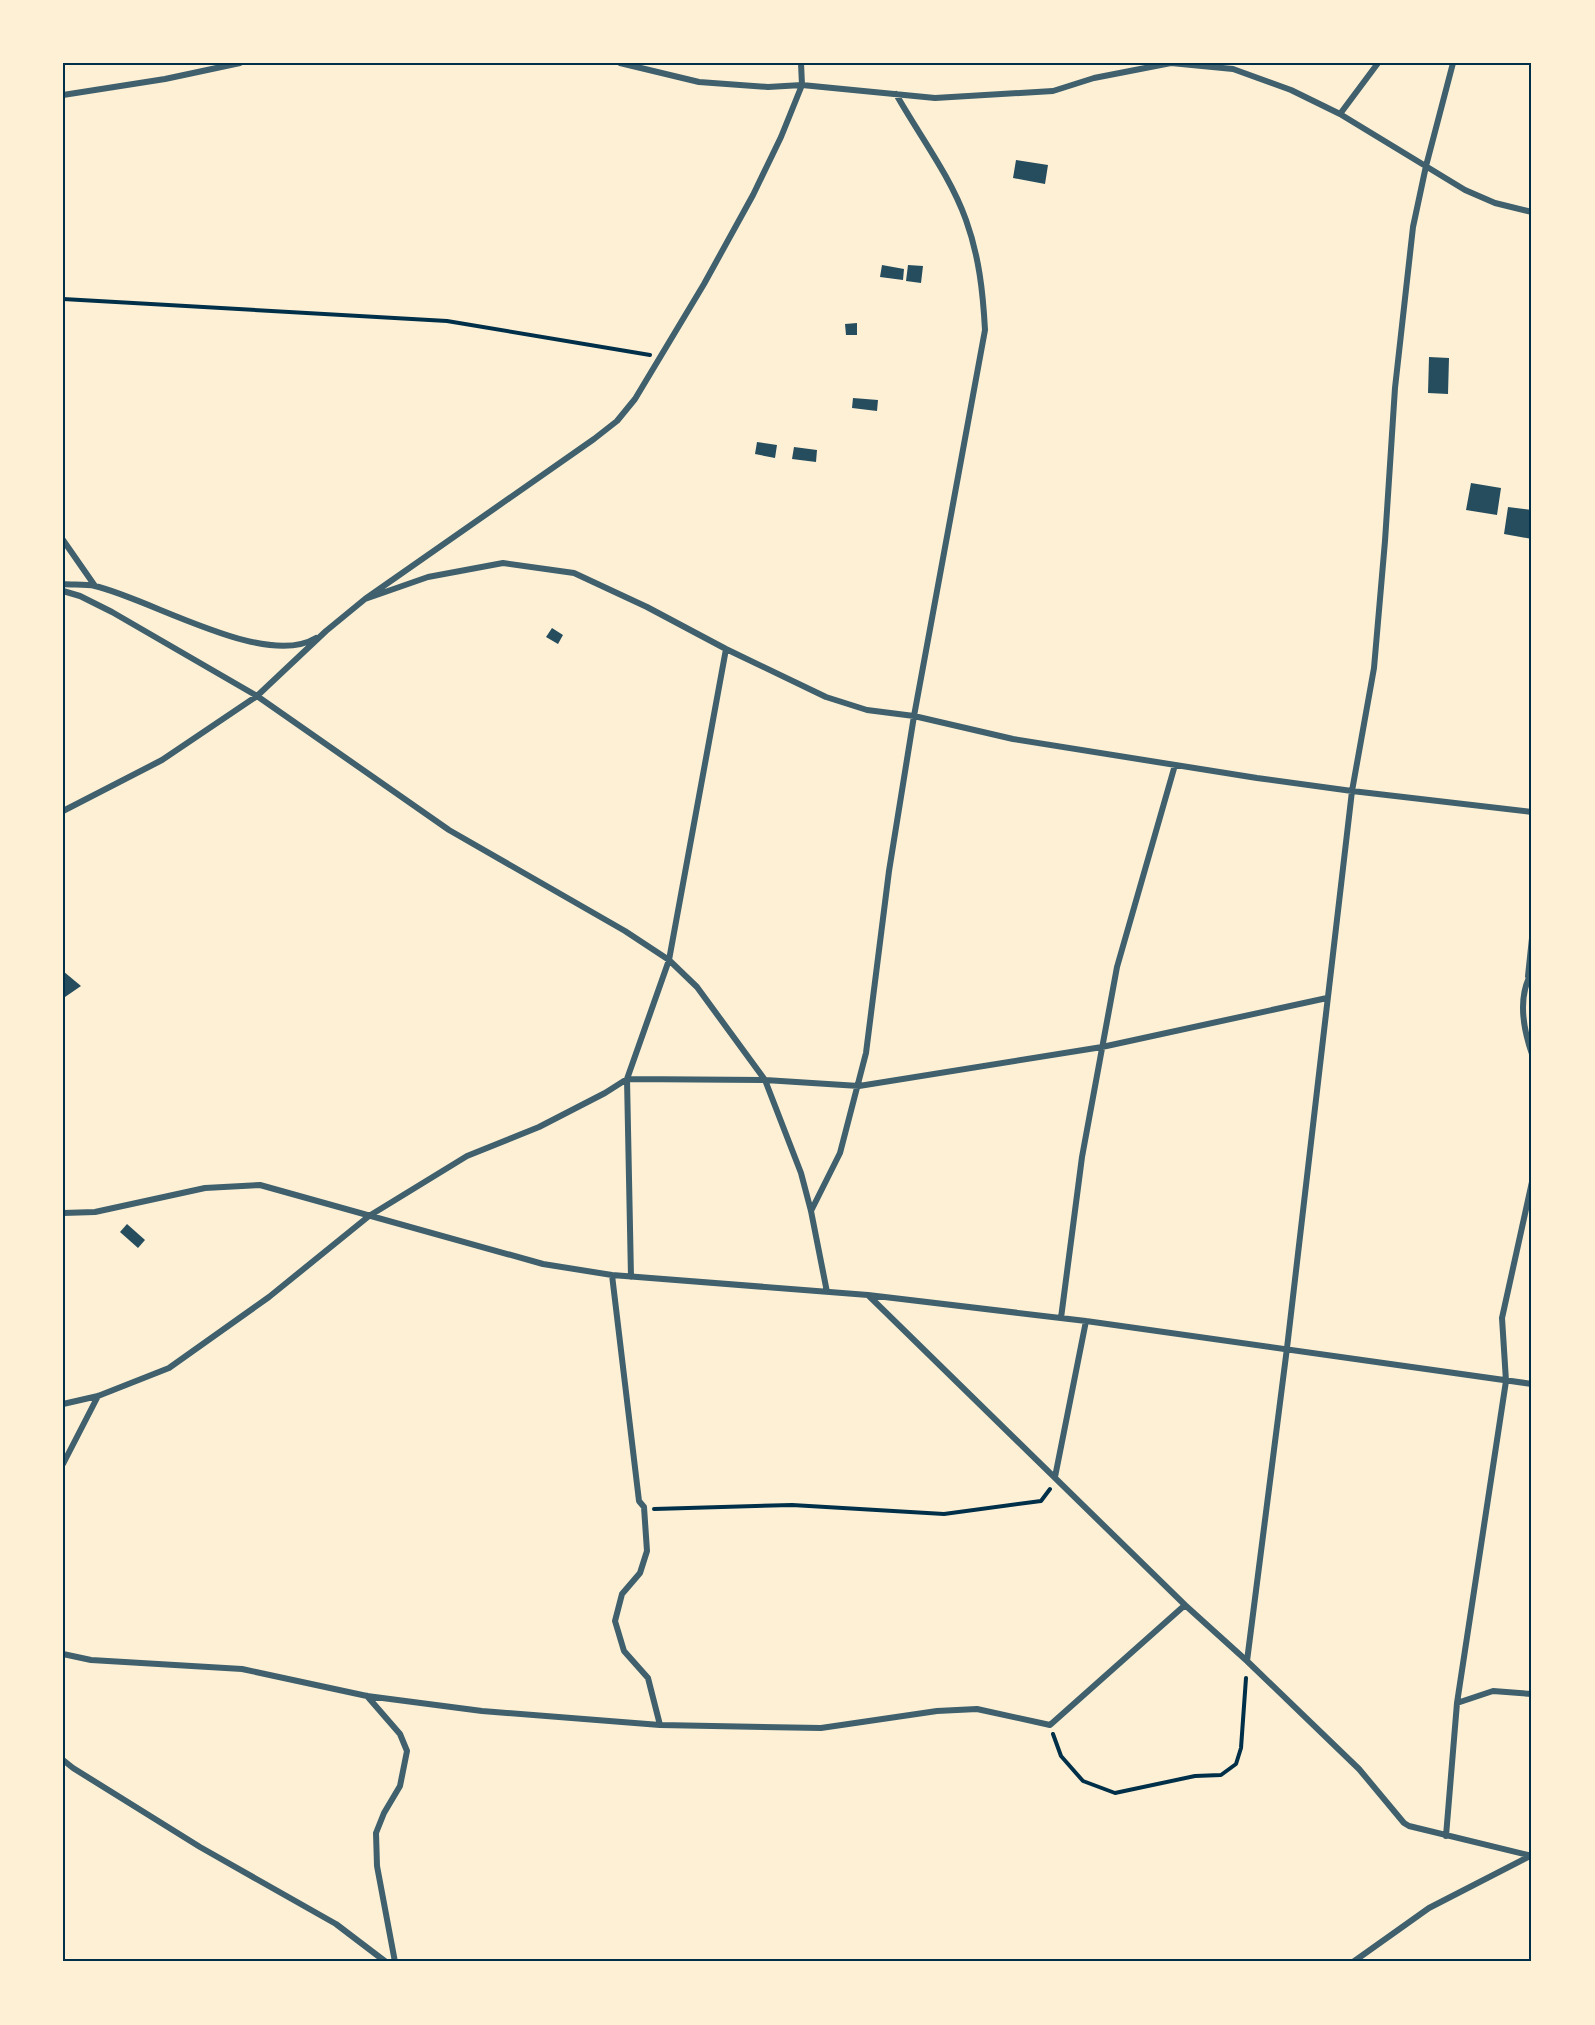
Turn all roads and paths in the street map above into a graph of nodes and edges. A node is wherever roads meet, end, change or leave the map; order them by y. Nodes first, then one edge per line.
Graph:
1 (240, 63) edge
2 (620, 63) edge
3 (801, 63) edge
4 (1378, 63) edge
5 (1453, 63) edge
6 (802, 86) junction
7 (896, 94) junction
8 (63, 95) edge
9 (1340, 114) junction
10 (1426, 166) junction
11 (1532, 212) edge
12 (63, 298) edge
13 (662, 357) junction
14 (63, 540) edge
15 (63, 584) edge
16 (95, 586) junction
17 (63, 591) edge
18 (365, 599) junction
19 (326, 631) junction
20 (726, 650) junction
21 (257, 696) junction
22 (914, 716) junction
23 (1175, 765) junction
24 (1352, 791) junction
25 (63, 811) edge
26 (1532, 812) edge
27 (1532, 938) edge
28 (669, 960) junction
29 (1532, 972) edge
30 (1528, 979) junction
31 (1327, 998) junction
32 (1102, 1047) junction
33 (1532, 1054) edge
34 (627, 1079) junction
35 (765, 1080) junction
36 (859, 1086) junction
37 (1532, 1182) edge
38 (811, 1211) junction
39 (63, 1212) edge
40 (369, 1216) junction
41 (612, 1275) junction
42 (631, 1277) junction
43 (827, 1292) junction
44 (868, 1296) junction
45 (1061, 1318) junction
46 (1086, 1322) junction
47 (1287, 1348) junction
48 (1506, 1381) junction
49 (1532, 1384) edge
50 (98, 1396) junction
51 (63, 1404) edge
52 (63, 1464) edge
53 (1055, 1477) junction
54 (644, 1507) junction
55 (1185, 1605) junction
56 (63, 1654) edge
57 (1247, 1661) junction
58 (1532, 1694) edge
59 (367, 1695) junction
60 (1457, 1703) junction
61 (660, 1725) junction
62 (1050, 1725) junction
63 (63, 1760) edge
64 (1446, 1836) junction
65 (1531, 1856) edge
66 (386, 1962) edge
67 (394, 1962) edge
68 (1353, 1962) edge

1 - 8 street
2 - 6 street
3 - 6 street
4 - 9 street
5 - 10 street
6 - 7 street
6 - 13 street
7 - 9 street
7 - 22 street
9 - 10 street
10 - 11 street
10 - 24 street
12 - 13 path
13 - 18 street
14 - 16 street
15 - 16 street
16 - 19 street
17 - 21 street
18 - 19 street
18 - 20 street
19 - 21 street
20 - 22 street
20 - 28 street
21 - 25 street
21 - 28 street
22 - 23 street
22 - 36 street
23 - 24 street
23 - 32 street
24 - 26 street
24 - 31 street
27 - 30 street
28 - 34 street
28 - 35 street
29 - 30 street
30 - 33 street
31 - 32 street
31 - 47 street
32 - 36 street
32 - 45 street
34 - 35 street
34 - 40 street
34 - 42 street
35 - 36 street
35 - 38 street
36 - 38 street
37 - 48 street
38 - 43 street
39 - 40 street
40 - 41 street
40 - 50 street
41 - 42 street
41 - 54 street
42 - 43 street
43 - 44 street
44 - 45 street
44 - 53 street
45 - 46 street
46 - 47 street
46 - 53 street
47 - 48 street
47 - 57 street
48 - 49 street
48 - 60 street
50 - 51 street
50 - 52 street
53 - 54 path
53 - 55 street
54 - 61 street
55 - 57 street
55 - 62 street
56 - 59 street
57 - 62 path
57 - 64 street
58 - 60 street
59 - 61 street
59 - 67 street
60 - 64 street
61 - 62 street
63 - 66 street
64 - 65 street
65 - 68 street

